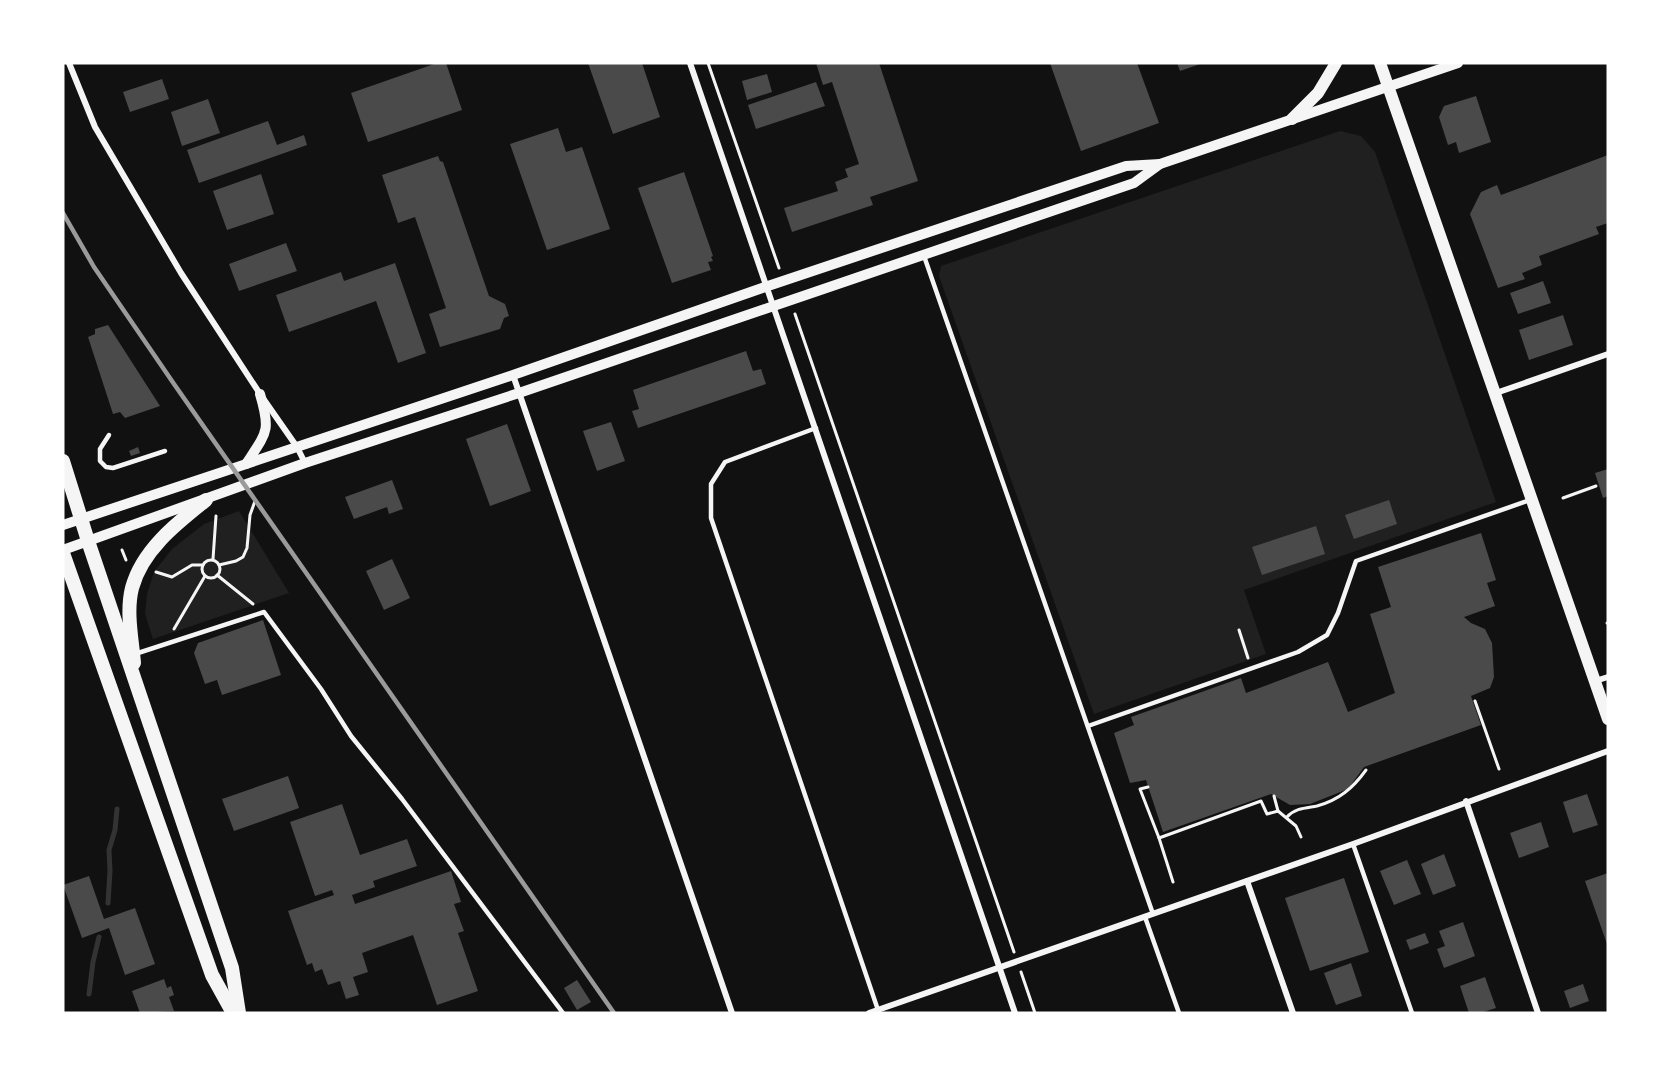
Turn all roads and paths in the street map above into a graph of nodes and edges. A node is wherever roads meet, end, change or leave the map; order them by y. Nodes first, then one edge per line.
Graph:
1 (69, 63) edge
2 (690, 63) edge
3 (708, 63) edge
4 (1336, 63) edge
5 (1380, 63) edge
6 (1458, 63) edge
7 (1389, 86) junction
8 (1292, 119) junction
9 (1160, 164) junction
10 (923, 254) junction
11 (776, 262) dead end
12 (768, 286) junction
13 (774, 305) junction
14 (795, 313) dead end
15 (1608, 354) edge
16 (513, 375) junction
17 (519, 393) junction
18 (1496, 393) junction
19 (260, 394) junction
20 (816, 428) junction
21 (109, 435) dead end
22 (297, 447) junction
23 (165, 451) dead end
24 (63, 461) edge
25 (305, 463) junction
26 (246, 464) junction
27 (1596, 486) dead end
28 (1563, 498) dead end
29 (206, 500) junction
30 (1533, 500) junction
31 (255, 501) dead end
32 (216, 516) dead end
33 (81, 519) junction
34 (63, 525) edge
35 (88, 541) junction
36 (122, 550) dead end
37 (63, 551) edge
38 (213, 560) junction
39 (128, 565) dead end
40 (203, 565) junction
41 (219, 565) junction
42 (151, 571) dead end
43 (217, 575) junction
44 (205, 576) junction
45 (264, 612) junction
46 (1239, 630) dead end
47 (165, 644) junction
48 (134, 654) junction
49 (1251, 669) junction
50 (1608, 677) edge
51 (1595, 681) junction
52 (137, 686) junction
53 (1474, 701) dead end
54 (1608, 719) edge
55 (1088, 726) junction
56 (1608, 751) edge
57 (1499, 769) dead end
58 (1366, 770) dead end
59 (1148, 786) dead end
60 (1274, 796) dead end
61 (1466, 801) junction
62 (1278, 811) junction
63 (1287, 817) junction
64 (1301, 837) dead end
65 (1159, 838) junction
66 (1353, 844) junction
67 (1247, 881) junction
68 (1173, 882) dead end
69 (1153, 914) junction
70 (1144, 917) junction
71 (1009, 935) dead end
72 (999, 968) junction
73 (1020, 971) dead end
74 (878, 1010) junction
75 (233, 1013) edge
76 (239, 1013) edge
77 (563, 1013) edge
78 (732, 1013) edge
79 (869, 1013) edge
80 (1015, 1013) edge
81 (1035, 1013) edge
82 (1179, 1013) edge
83 (1293, 1013) edge
84 (1412, 1013) edge
85 (1538, 1013) edge

1 - 19 street
2 - 12 street
3 - 11 path
4 - 8 main road
5 - 7 main road
6 - 7 street
7 - 8 street
7 - 18 main road
8 - 9 street
9 - 10 street
9 - 12 street
10 - 13 street
10 - 55 lane
12 - 13 street
12 - 16 street
13 - 17 street
13 - 20 street
14 - 71 path
15 - 18 street
16 - 17 street
16 - 22 street
17 - 25 street
17 - 78 street
18 - 30 main road
19 - 22 street
19 - 26 street
20 - 72 street
20 - 74 lane
21 - 23 lane
22 - 25 street
22 - 26 street
24 - 33 highway
25 - 29 street
26 - 33 street
27 - 28 path
29 - 35 street
29 - 48 highway
30 - 49 lane
30 - 51 main road
31 - 41 path
32 - 38 path
33 - 34 street
33 - 35 highway
35 - 37 street
35 - 52 highway
36 - 39 path
37 - 75 highway
38 - 40 path
38 - 41 path
40 - 42 path
40 - 44 path
41 - 43 path
43 - 44 path
43 - 45 path
44 - 47 path
45 - 47 lane
45 - 77 lane
46 - 49 path
47 - 48 lane
48 - 52 highway
49 - 55 lane
50 - 51 street
51 - 54 main road
52 - 76 highway
53 - 57 path
55 - 69 lane
56 - 61 street
58 - 63 path
59 - 65 path
60 - 62 path
61 - 66 street
61 - 85 street
62 - 63 path
62 - 65 path
63 - 64 path
65 - 68 path
66 - 67 street
66 - 84 lane
67 - 69 street
67 - 83 street
69 - 70 street
70 - 72 street
70 - 82 lane
72 - 74 street
72 - 80 street
73 - 81 path
74 - 79 street

